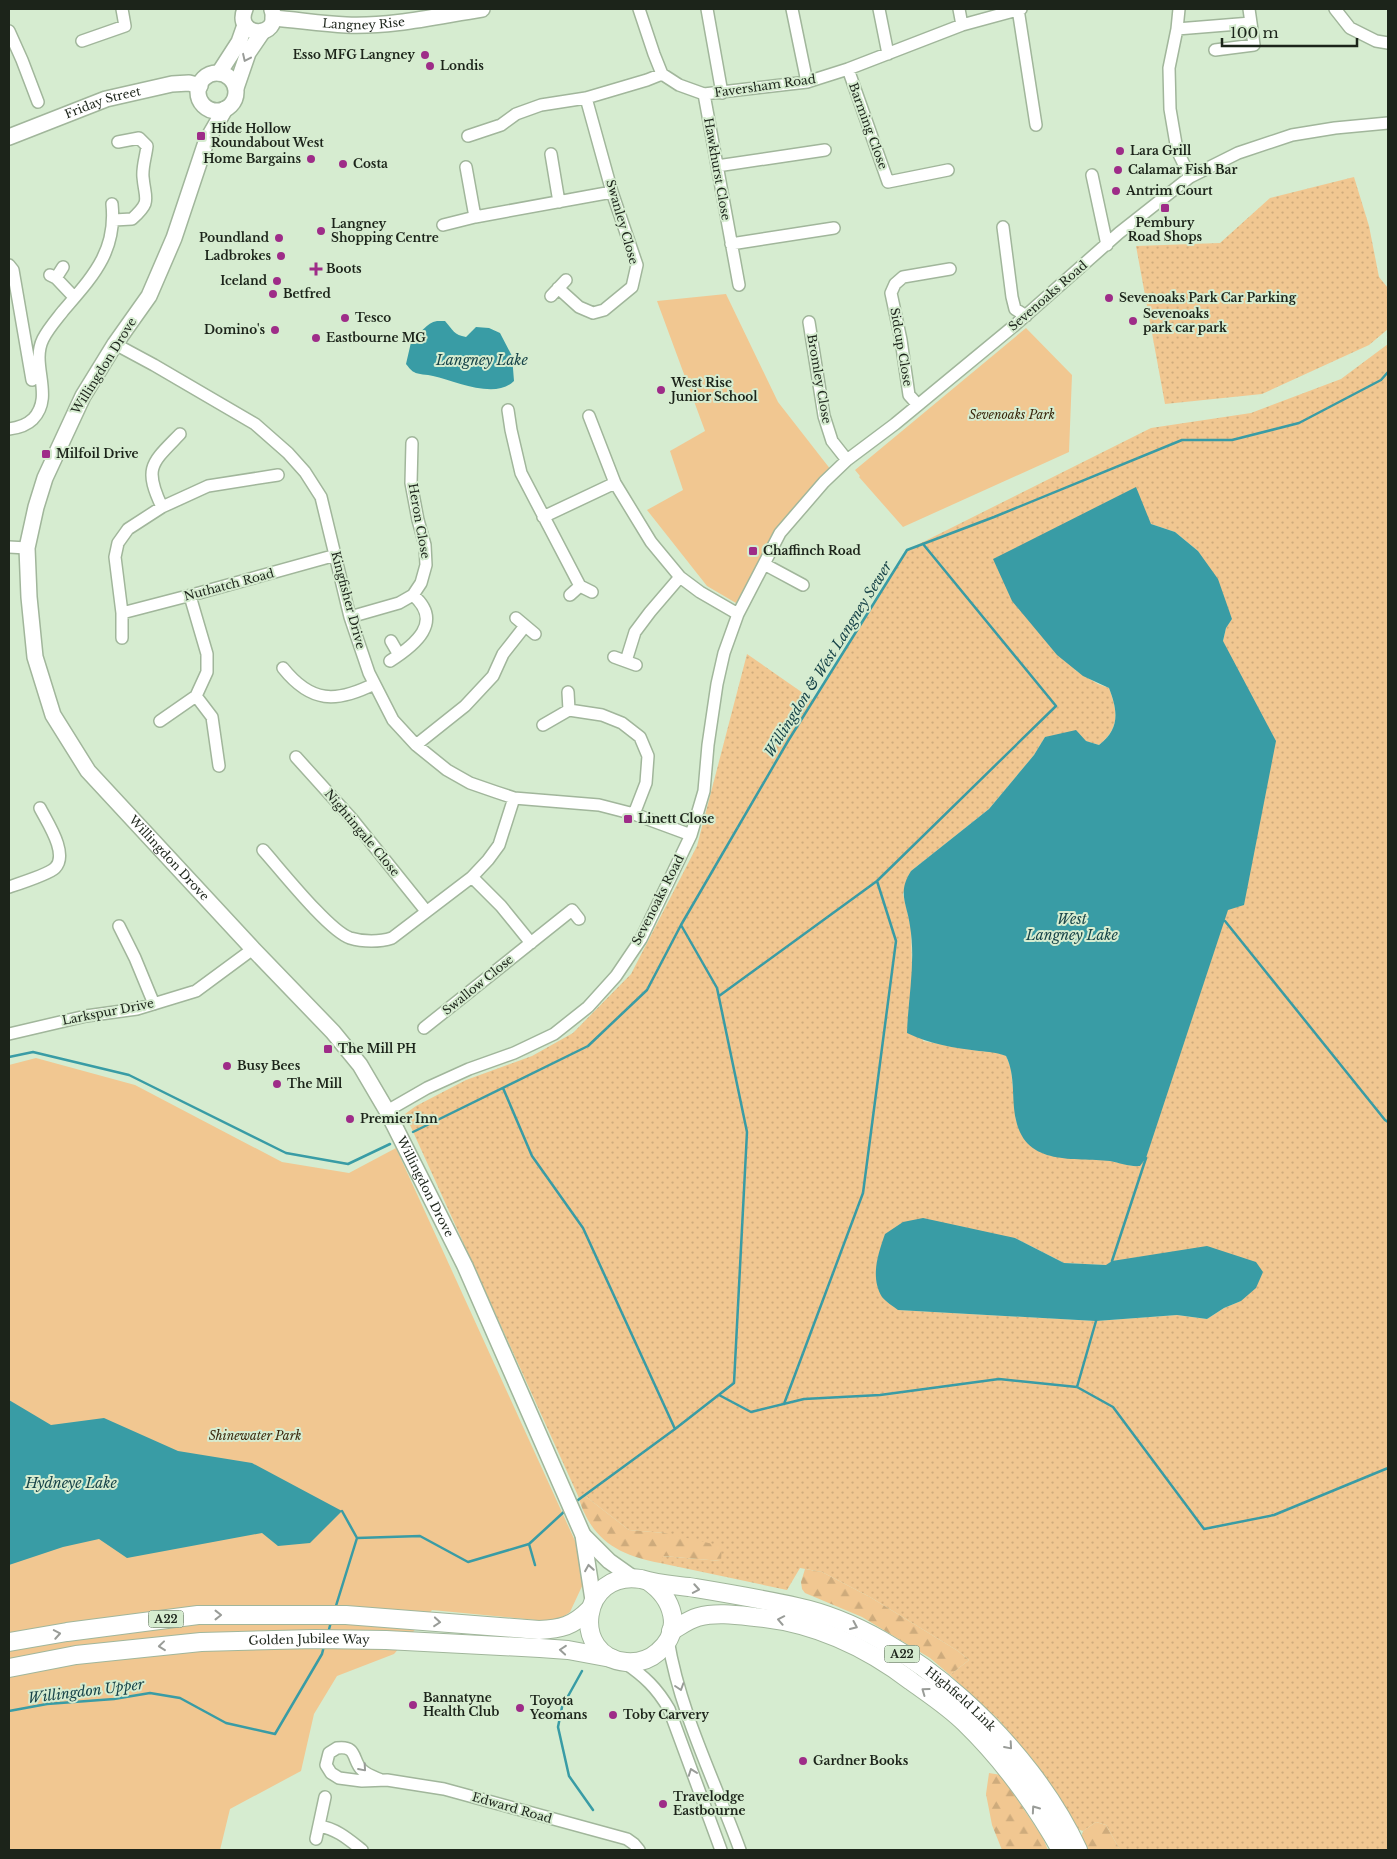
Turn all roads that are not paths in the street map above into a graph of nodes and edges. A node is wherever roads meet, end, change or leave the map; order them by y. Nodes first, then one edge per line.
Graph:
1 (122, 9) edge
2 (245, 9) edge
3 (482, 9) edge
4 (639, 9) edge
5 (707, 9) edge
6 (792, 9) edge
7 (879, 9) edge
8 (959, 9) edge
9 (1020, 9) edge
10 (1179, 9) edge
11 (1249, 9) edge
12 (1335, 9) edge
13 (272, 14) edge
14 (1251, 23) junction
15 (245, 25) junction
16 (962, 25) junction
17 (1177, 29) junction
18 (9, 31) edge
19 (263, 31) junction
20 (82, 41) dead end
21 (1388, 43) edge
22 (1216, 50) dead end
23 (888, 54) junction
24 (848, 69) junction
25 (219, 73) junction
26 (662, 74) junction
27 (807, 82) junction
28 (200, 86) junction
29 (236, 88) junction
30 (722, 93) junction
31 (704, 94) junction
32 (586, 98) junction
33 (38, 102) dead end
34 (205, 106) junction
35 (225, 109) junction
36 (1388, 123) edge
37 (1036, 125) dead end
38 (468, 136) dead end
39 (9, 137) edge
40 (118, 142) dead end
41 (206, 142) junction
42 (825, 150) dead end
43 (551, 154) dead end
44 (717, 166) junction
45 (466, 167) dead end
46 (948, 170) dead end
47 (1092, 175) dead end
48 (1190, 177) junction
49 (612, 192) junction
50 (559, 202) junction
51 (112, 204) dead end
52 (475, 217) junction
53 (114, 220) junction
54 (443, 225) dead end
55 (1003, 227) dead end
56 (834, 228) dead end
57 (731, 244) junction
58 (1107, 245) junction
59 (9, 265) edge
60 (63, 267) dead end
61 (950, 269) dead end
62 (739, 285) dead end
63 (558, 288) dead end
64 (74, 297) junction
65 (1026, 316) junction
66 (809, 322) dead end
67 (115, 344) junction
68 (32, 380) dead end
69 (918, 405) junction
70 (508, 410) dead end
71 (589, 416) dead end
72 (9, 429) edge
73 (180, 434) dead end
74 (412, 443) dead end
75 (847, 460) junction
76 (278, 475) dead end
77 (614, 483) junction
78 (162, 507) junction
79 (543, 517) junction
80 (9, 547) edge
81 (27, 548) junction
82 (336, 555) junction
83 (764, 564) junction
84 (680, 577) junction
85 (803, 585) dead end
86 (580, 586) junction
87 (592, 592) dead end
88 (412, 595) junction
89 (570, 595) dead end
90 (190, 596) junction
91 (122, 613) junction
92 (738, 614) junction
93 (350, 618) junction
94 (516, 618) dead end
95 (525, 626) junction
96 (534, 634) dead end
97 (122, 638) dead end
98 (391, 641) dead end
99 (614, 657) dead end
100 (283, 668) dead end
101 (374, 684) junction
102 (568, 692) dead end
103 (196, 696) junction
104 (569, 710) junction
105 (160, 721) dead end
106 (542, 725) dead end
107 (416, 745) junction
108 (296, 757) dead end
109 (219, 766) dead end
110 (514, 798) junction
111 (40, 808) dead end
112 (634, 814) junction
113 (691, 835) junction
114 (263, 850) dead end
115 (472, 877) junction
116 (9, 887) edge
117 (426, 911) junction
118 (579, 919) dead end
119 (119, 926) dead end
120 (531, 942) junction
121 (253, 950) junction
122 (154, 1004) junction
123 (424, 1028) dead end
124 (9, 1034) edge
125 (387, 1110) junction
126 (584, 1535) junction
127 (641, 1580) junction
128 (591, 1605) junction
129 (670, 1636) junction
130 (9, 1642) edge
131 (617, 1660) junction
132 (9, 1668) edge
133 (380, 1780) dead end
134 (325, 1797) dead end
135 (319, 1826) junction
136 (316, 1839) dead end
137 (362, 1850) edge
138 (639, 1850) edge
139 (721, 1850) edge
140 (740, 1850) edge
141 (1061, 1850) edge
142 (1078, 1850) edge

1 - 20 street
2 - 15 main road
3 - 13 main road, Langney Rise
4 - 26 street
5 - 30 street
6 - 27 street
7 - 23 street
8 - 16 street
9 - 16 street, Faversham Road
9 - 37 street
10 - 17 street
11 - 14 street
12 - 21 street
13 - 19 main road
14 - 17 street
14 - 22 street
15 - 19 main road
15 - 25 main road
16 - 23 street, Faversham Road
17 - 48 street
18 - 33 street
19 -> 29 main road
23 - 24 street, Faversham Road
24 - 27 street, Faversham Road
24 - 46 street, Barming Close
25 - 28 main road
25 - 29 main road
26 - 31 street, Faversham Road
26 - 32 street
27 - 30 street, Faversham Road
28 - 34 main road
28 - 39 main road, Friday Street
29 - 35 main road
30 - 31 street, Faversham Road
31 - 44 street, Hawkhurst Close
32 - 38 street
32 - 49 street, Swanley Close
34 - 35 main road
34 - 41 main road, Willingdon Drove
35 - 41 main road, Willingdon Drove
36 - 48 street, Sevenoaks Road
40 - 53 street
41 - 67 main road, Willingdon Drove
42 - 44 street
43 - 50 street
44 - 57 street, Hawkhurst Close
45 - 52 street
47 - 58 street
48 - 58 street, Sevenoaks Road
49 - 50 street
49 - 63 street, Swanley Close
50 - 52 street
51 - 53 street
52 - 54 street
53 - 64 street
55 - 65 street
56 - 57 street
57 - 62 street, Hawkhurst Close
58 - 65 street, Sevenoaks Road
59 - 68 street
60 - 64 street
61 - 69 street, Sidcup Close
64 - 72 street
65 - 69 street, Sevenoaks Road
66 - 75 street, Bromley Close
67 - 81 main road, Willingdon Drove
67 - 82 street, Kingfisher Drive
69 - 75 street, Sevenoaks Road
70 - 79 street
71 - 77 street
73 - 78 street
74 - 88 street, Heron Close
75 - 83 street, Sevenoaks Road
76 - 78 street
77 - 79 street
77 - 84 street
78 - 91 street
79 - 86 street
80 - 81 street
81 - 121 main road, Willingdon Drove
82 - 90 street, Nuthatch Road
82 - 93 street, Kingfisher Drive
83 - 85 street
83 - 92 street, Sevenoaks Road
84 - 92 street
84 - 99 street
86 - 87 street
86 - 89 street
88 - 93 street
88 - 98 street
90 - 91 street, Nuthatch Road
90 - 103 street
91 - 97 street
92 - 113 street, Sevenoaks Road
93 - 101 street, Kingfisher Drive
94 - 95 street
95 - 96 street
95 - 107 street
100 - 101 street
101 - 107 street, Kingfisher Drive
102 - 104 street
103 - 105 street
103 - 109 street
104 - 106 street
104 - 112 street
107 - 110 street, Kingfisher Drive
108 - 117 street, Nightingale Close
110 - 112 street, Kingfisher Drive
110 - 115 street
111 - 116 street
112 - 113 street, Kingfisher Drive
113 - 125 street, Sevenoaks Road
114 - 117 street
115 - 117 street
115 - 120 street
118 - 120 street, Swallow Close
119 - 122 street
120 - 123 street, Swallow Close
121 - 122 street, Larkspur Drive
121 - 125 main road, Willingdon Drove
122 - 124 street, Larkspur Drive
125 - 126 main road, Willingdon Drove
126 - 127 main road, Willingdon Drove
128 -> 126 main road, Willingdon Drove
127 - 128 highway
127 - 129 highway
127 -> 142 highway, Highfield Link / A22
130 -> 128 highway, Golden Jubilee Way / A22
128 - 131 highway
129 - 131 highway
129 -> 140 street
141 -> 129 highway, Highfield Link / A22
131 -> 132 highway, Golden Jubilee Way / A22
139 -> 131 street
133 - 138 street, Edward Road
134 - 135 street
135 - 136 street
135 - 137 street

